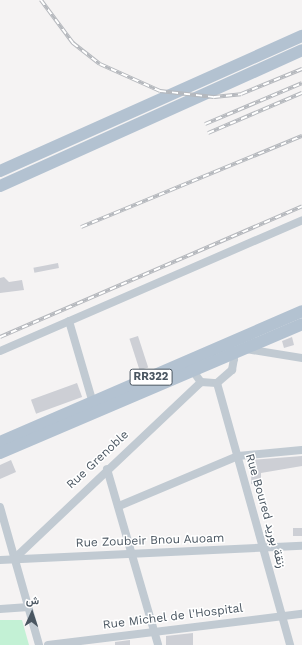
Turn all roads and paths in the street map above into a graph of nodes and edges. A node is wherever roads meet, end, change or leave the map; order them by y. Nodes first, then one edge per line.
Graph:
1 (302, 36) edge
2 (302, 50) edge
3 (179, 93) junction
4 (186, 103) junction
5 (0, 171) edge
6 (0, 186) edge
7 (302, 220) edge
8 (302, 311) edge
9 (69, 321) junction
10 (302, 324) edge
11 (245, 348) junction
12 (230, 349) junction
13 (0, 351) edge
14 (302, 358) edge
15 (190, 366) junction
16 (201, 382) junction
17 (217, 383) junction
18 (93, 403) junction
19 (0, 442) edge
20 (302, 450) edge
21 (0, 453) edge
22 (238, 456) junction
23 (107, 469) junction
24 (119, 506) junction
25 (0, 507) edge
26 (302, 546) edge
27 (264, 548) junction
28 (133, 554) junction
29 (14, 559) junction
30 (0, 560) edge
31 (29, 608) junction
32 (0, 609) edge
33 (302, 614) edge
34 (283, 616) junction
35 (154, 632) junction
36 (39, 645) edge
37 (48, 645) edge
38 (158, 645) edge
39 (290, 645) edge

1 - 3 main road
2 - 4 main road
3 - 4 main road
3 - 5 main road
4 - 6 main road
7 - 9 street
8 - 12 main road, RR322
9 - 13 street
9 - 18 street
10 - 11 main road, RR322
11 - 12 main road, RR322
11 - 14 street
12 - 15 main road, RR322
12 - 17 street
15 - 16 street
15 - 18 main road, RR322
15 - 21 main road, RR322
16 - 17 street
16 - 23 street, Rue Grenoble
17 - 22 street, Rue Boured زنقة بوريد
18 - 19 main road, RR322
20 - 22 street
22 - 24 street
22 - 27 street, Rue Boured زنقة بوريد
23 - 24 street
23 - 29 street, Rue Grenoble
24 - 28 street
25 - 29 street
26 - 27 street, Rue Zoubeir Bnou Auoam
27 - 28 street, Rue Zoubeir Bnou Auoam
27 - 34 street, Rue Boured زنقة بوريد
28 - 29 street, Rue Zoubeir Bnou Auoam
28 - 35 street
29 - 30 street, Rue Zoubeir Bnou Auoam
29 - 31 street
31 - 32 street
31 - 36 street
33 - 34 street, Rue Michel de l'Hospital
34 - 35 street, Rue Michel de l'Hospital
34 - 39 street, Rue Boured زنقة بوريد
35 - 37 street, Rue Michel de l'Hospital
35 - 38 street

